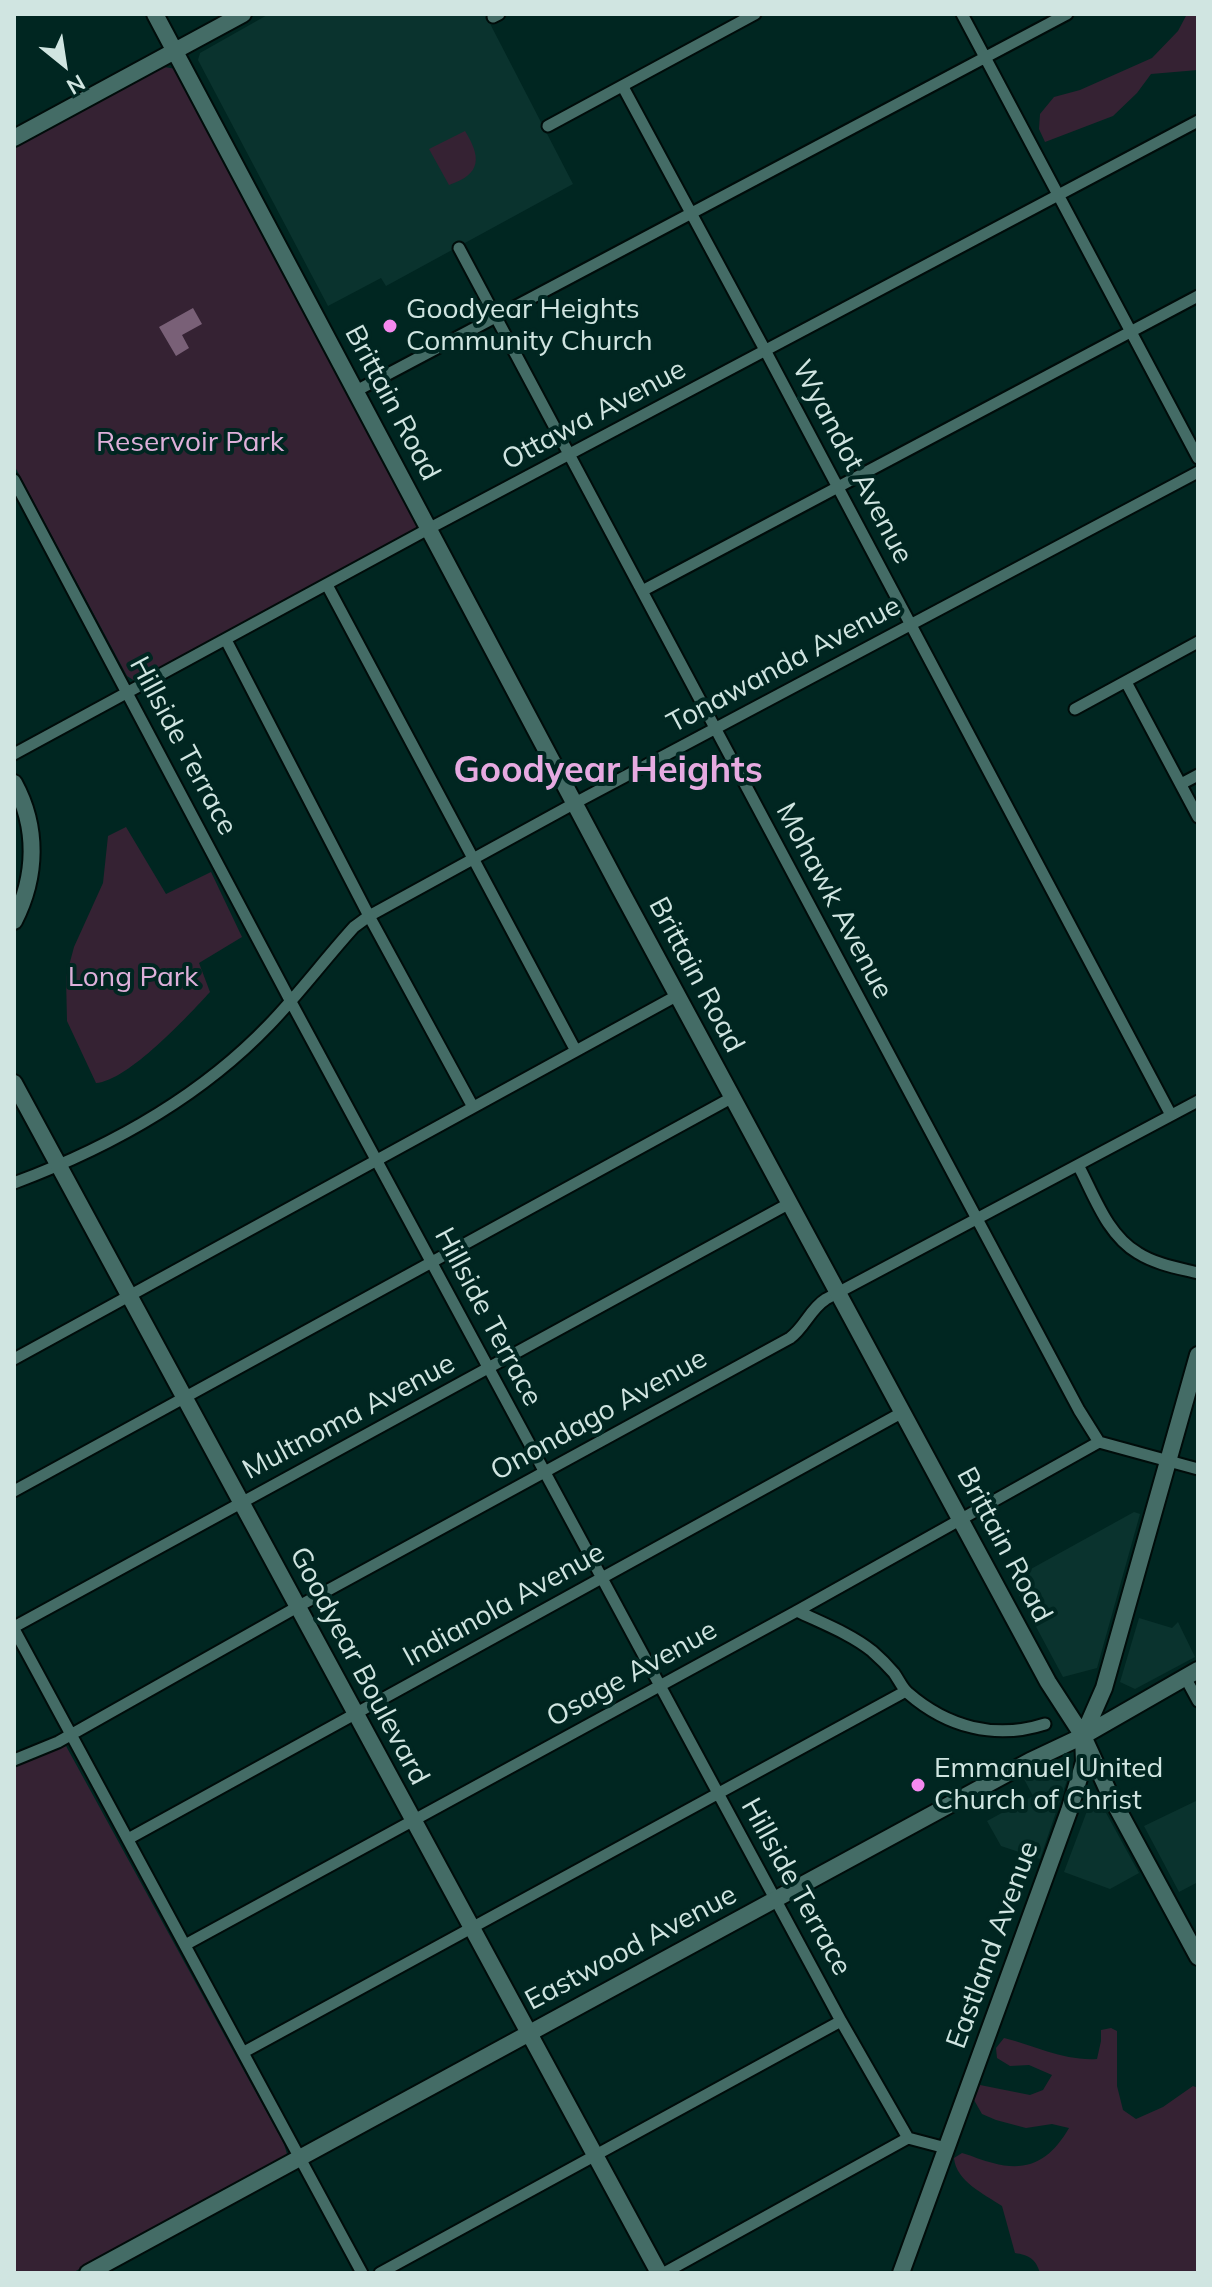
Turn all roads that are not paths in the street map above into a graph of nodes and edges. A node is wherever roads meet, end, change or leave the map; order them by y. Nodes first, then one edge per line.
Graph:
1 (155, 14) edge
2 (243, 14) edge
3 (755, 14) edge
4 (962, 14) edge
5 (1067, 14) edge
6 (175, 51) junction
7 (985, 58) junction
8 (623, 87) junction
9 (1198, 121) edge
10 (548, 126) dead end
11 (14, 138) edge
12 (1059, 195) junction
13 (691, 214) junction
14 (459, 248) dead end
15 (1198, 296) edge
16 (496, 318) junction
17 (1130, 332) junction
18 (765, 350) junction
19 (356, 391) junction
20 (569, 455) junction
21 (1198, 458) edge
22 (1198, 472) edge
23 (14, 480) edge
24 (838, 487) junction
25 (430, 528) junction
26 (327, 585) junction
27 (642, 591) junction
28 (910, 624) junction
29 (226, 640) junction
30 (1198, 642) edge
31 (1126, 682) junction
32 (128, 693) junction
33 (1075, 709) dead end
34 (714, 730) junction
35 (14, 754) edge
36 (1198, 775) edge
37 (14, 783) edge
38 (1181, 784) junction
39 (575, 803) junction
40 (1198, 817) edge
41 (473, 859) junction
42 (369, 916) junction
43 (14, 921) edge
44 (678, 995) junction
45 (291, 1002) junction
46 (576, 1051) junction
47 (14, 1083) edge
48 (733, 1097) junction
49 (1198, 1101) edge
50 (473, 1107) junction
51 (1171, 1115) junction
52 (376, 1160) junction
53 (1078, 1165) junction
54 (59, 1166) junction
55 (14, 1183) edge
56 (790, 1203) junction
57 (976, 1218) junction
58 (431, 1262) junction
59 (1198, 1273) edge
60 (839, 1293) junction
61 (130, 1295) junction
62 (1198, 1355) edge
63 (14, 1359) edge
64 (489, 1368) junction
65 (184, 1397) junction
66 (903, 1412) junction
67 (1099, 1442) junction
68 (1166, 1461) junction
69 (1198, 1469) edge
70 (545, 1473) junction
71 (14, 1491) edge
72 (241, 1502) junction
73 (960, 1518) junction
74 (602, 1578) junction
75 (299, 1606) junction
76 (797, 1611) junction
77 (14, 1628) edge
78 (1192, 1673) edge
79 (660, 1686) junction
80 (906, 1691) junction
81 (1198, 1701) edge
82 (355, 1714) junction
83 (1045, 1724) dead end
84 (70, 1734) junction
85 (1083, 1736) junction
86 (14, 1760) edge
87 (717, 1793) junction
88 (413, 1822) junction
89 (128, 1839) junction
90 (775, 1899) junction
91 (472, 1929) junction
92 (185, 1945) junction
93 (1197, 1953) edge
94 (841, 2021) junction
95 (528, 2033) junction
96 (244, 2052) junction
97 (908, 2138) junction
98 (946, 2148) junction
99 (595, 2155) junction
100 (300, 2157) junction
101 (88, 2273) edge
102 (362, 2273) edge
103 (380, 2273) edge
104 (661, 2273) edge
105 (901, 2273) edge

1 - 6 street, Brittain Road
2 - 6 street
3 - 8 street
4 - 7 street
5 - 7 street
6 - 11 street
6 - 19 street, Brittain Road
7 - 12 street
7 - 13 street
8 - 10 street
8 - 13 street, Wyandot Avenue
9 - 12 street, Ottawa Avenue
12 - 17 street
12 - 18 street, Ottawa Avenue
13 - 16 street
13 - 18 street, Wyandot Avenue
14 - 16 street, Mohawk Avenue
15 - 17 street
16 - 19 street
16 - 20 street, Mohawk Avenue
17 - 21 street
17 - 24 street
18 - 20 street, Ottawa Avenue
18 - 24 street, Wyandot Avenue
19 - 25 street, Brittain Road
20 - 25 street, Ottawa Avenue
20 - 27 street, Mohawk Avenue
22 - 28 street, Tonawanda Avenue
23 - 32 street, Hillside Terrace
24 - 27 street
24 - 28 street, Wyandot Avenue
25 - 26 street, Ottawa Avenue
25 - 39 street, Brittain Road
26 - 29 street, Ottawa Avenue
26 - 41 street
27 - 34 street, Mohawk Avenue
28 - 34 street, Tonawanda Avenue
28 - 51 street, Wyandot Avenue
29 - 32 street, Ottawa Avenue
29 - 42 street
30 - 31 street
31 - 33 street
31 - 38 street
32 - 35 street, Ottawa Avenue
32 - 45 street, Hillside Terrace
34 - 39 street, Tonawanda Avenue
34 - 57 street, Mohawk Avenue
36 - 38 street
37 - 43 street
38 - 40 street
39 - 41 street, Tonawanda Avenue
39 - 44 street, Brittain Road
41 - 42 street, Tonawanda Avenue
41 - 46 street
42 - 45 street, Tonawanda Avenue
42 - 50 street
44 - 46 street
44 - 48 street, Brittain Road
45 - 52 street, Hillside Terrace
45 - 54 street, Tonawanda Avenue
46 - 50 street
47 - 54 street, Goodyear Boulevard
48 - 56 street, Brittain Road
48 - 58 street
49 - 51 street, Onondago Avenue
50 - 52 street
51 - 53 street, Onondago Avenue
52 - 58 street, Hillside Terrace
52 - 61 street
53 - 57 street, Onondago Avenue
53 - 59 street
54 - 55 street, Tonawanda Avenue
54 - 61 street, Goodyear Boulevard
56 - 60 street, Brittain Road
56 - 64 street, Multnoma Avenue
57 - 60 street, Onondago Avenue
57 - 67 street, Mohawk Avenue
58 - 64 street, Hillside Terrace
58 - 65 street
60 - 66 street, Brittain Road
60 - 70 street, Onondago Avenue
61 - 63 street
61 - 65 street, Goodyear Boulevard
62 - 68 street, Eastland Avenue
64 - 70 street, Hillside Terrace
64 - 72 street, Multnoma Avenue
65 - 71 street
65 - 72 street, Goodyear Boulevard
66 - 73 street, Brittain Road
66 - 74 street, Indianola Avenue
67 - 68 street
67 - 73 street, Osage Avenue
68 - 69 street
68 - 85 street, Eastland Avenue
70 - 74 street, Hillside Terrace
70 - 75 street, Onondago Avenue
72 - 75 street, Goodyear Boulevard
72 - 77 street, Multnoma Avenue
73 - 76 street, Osage Avenue
73 - 85 street, Brittain Road
74 - 79 street, Hillside Terrace
74 - 82 street, Indianola Avenue
75 - 82 street, Goodyear Boulevard
75 - 84 street, Onondago Avenue
76 - 79 street, Osage Avenue
76 - 80 street
77 - 84 street
78 - 81 street
78 - 85 street, Eastwood Avenue
79 - 87 street, Hillside Terrace
79 - 88 street, Osage Avenue
80 - 83 street
80 - 87 street
82 - 88 street, Goodyear Boulevard
82 - 89 street, Indianola Avenue
84 - 86 street, Onondago Avenue
84 - 89 street
85 - 90 street, Eastwood Avenue
85 - 93 street, Brittain Road
85 - 98 street, Eastland Avenue
87 - 90 street, Hillside Terrace
87 - 91 street
88 - 91 street, Goodyear Boulevard
88 - 92 street, Osage Avenue
89 - 92 street
90 - 94 street, Hillside Terrace
90 - 95 street, Eastwood Avenue
91 - 95 street, Goodyear Boulevard
91 - 96 street
92 - 96 street
94 - 97 street, Hillside Terrace
94 - 99 street
95 - 99 street, Goodyear Boulevard
95 - 100 street, Eastwood Avenue
96 - 100 street
97 - 98 street
97 - 104 street
98 - 105 street, Eastland Avenue
99 - 103 street
99 - 104 street, Goodyear Boulevard
100 - 101 street, Eastwood Avenue
100 - 102 street

